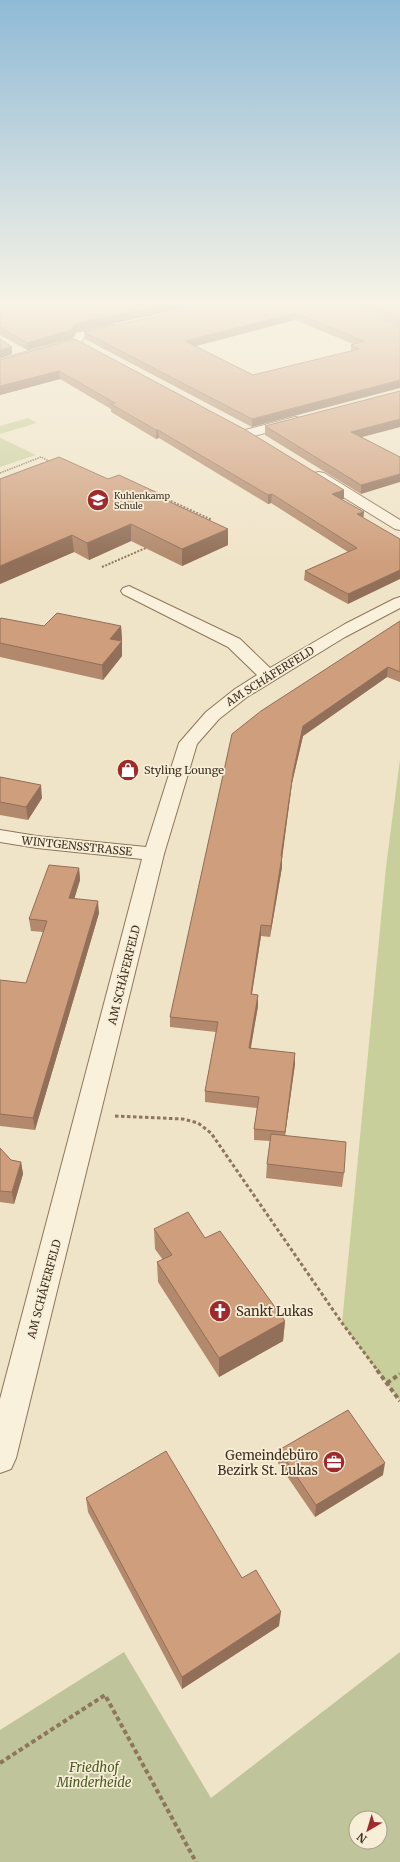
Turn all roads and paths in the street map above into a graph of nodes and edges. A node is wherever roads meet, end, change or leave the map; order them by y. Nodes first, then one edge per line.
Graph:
1 (310, 417) edge
2 (236, 426) edge
3 (250, 433) junction
4 (263, 441) edge
5 (54, 463) edge
6 (309, 470) edge
7 (0, 473) edge
8 (153, 493) edge
9 (203, 522) edge
10 (400, 526) edge
11 (153, 544) edge
12 (102, 567) dead end
13 (129, 591) dead end
14 (400, 602) edge
15 (268, 676) junction
16 (0, 836) edge
17 (154, 854) junction
18 (89, 1114) junction
19 (400, 1374) edge
20 (386, 1383) junction
21 (400, 1401) edge
22 (0, 1458) edge
23 (0, 1763) edge
24 (196, 1862) edge

1 - 3 street
2 - 3 street
3 - 4 street
5 - 7 path
6 - 10 street
8 - 9 path
11 - 12 path
13 - 15 street
14 - 15 street, AM SCHÄFERFELD
15 - 17 street, AM SCHÄFERFELD
16 - 17 street, WINTGENSSTRASSE
17 - 18 street, AM SCHÄFERFELD
18 - 20 path
18 - 22 street, AM SCHÄFERFELD
19 - 20 path
20 - 21 path
23 - 24 path

